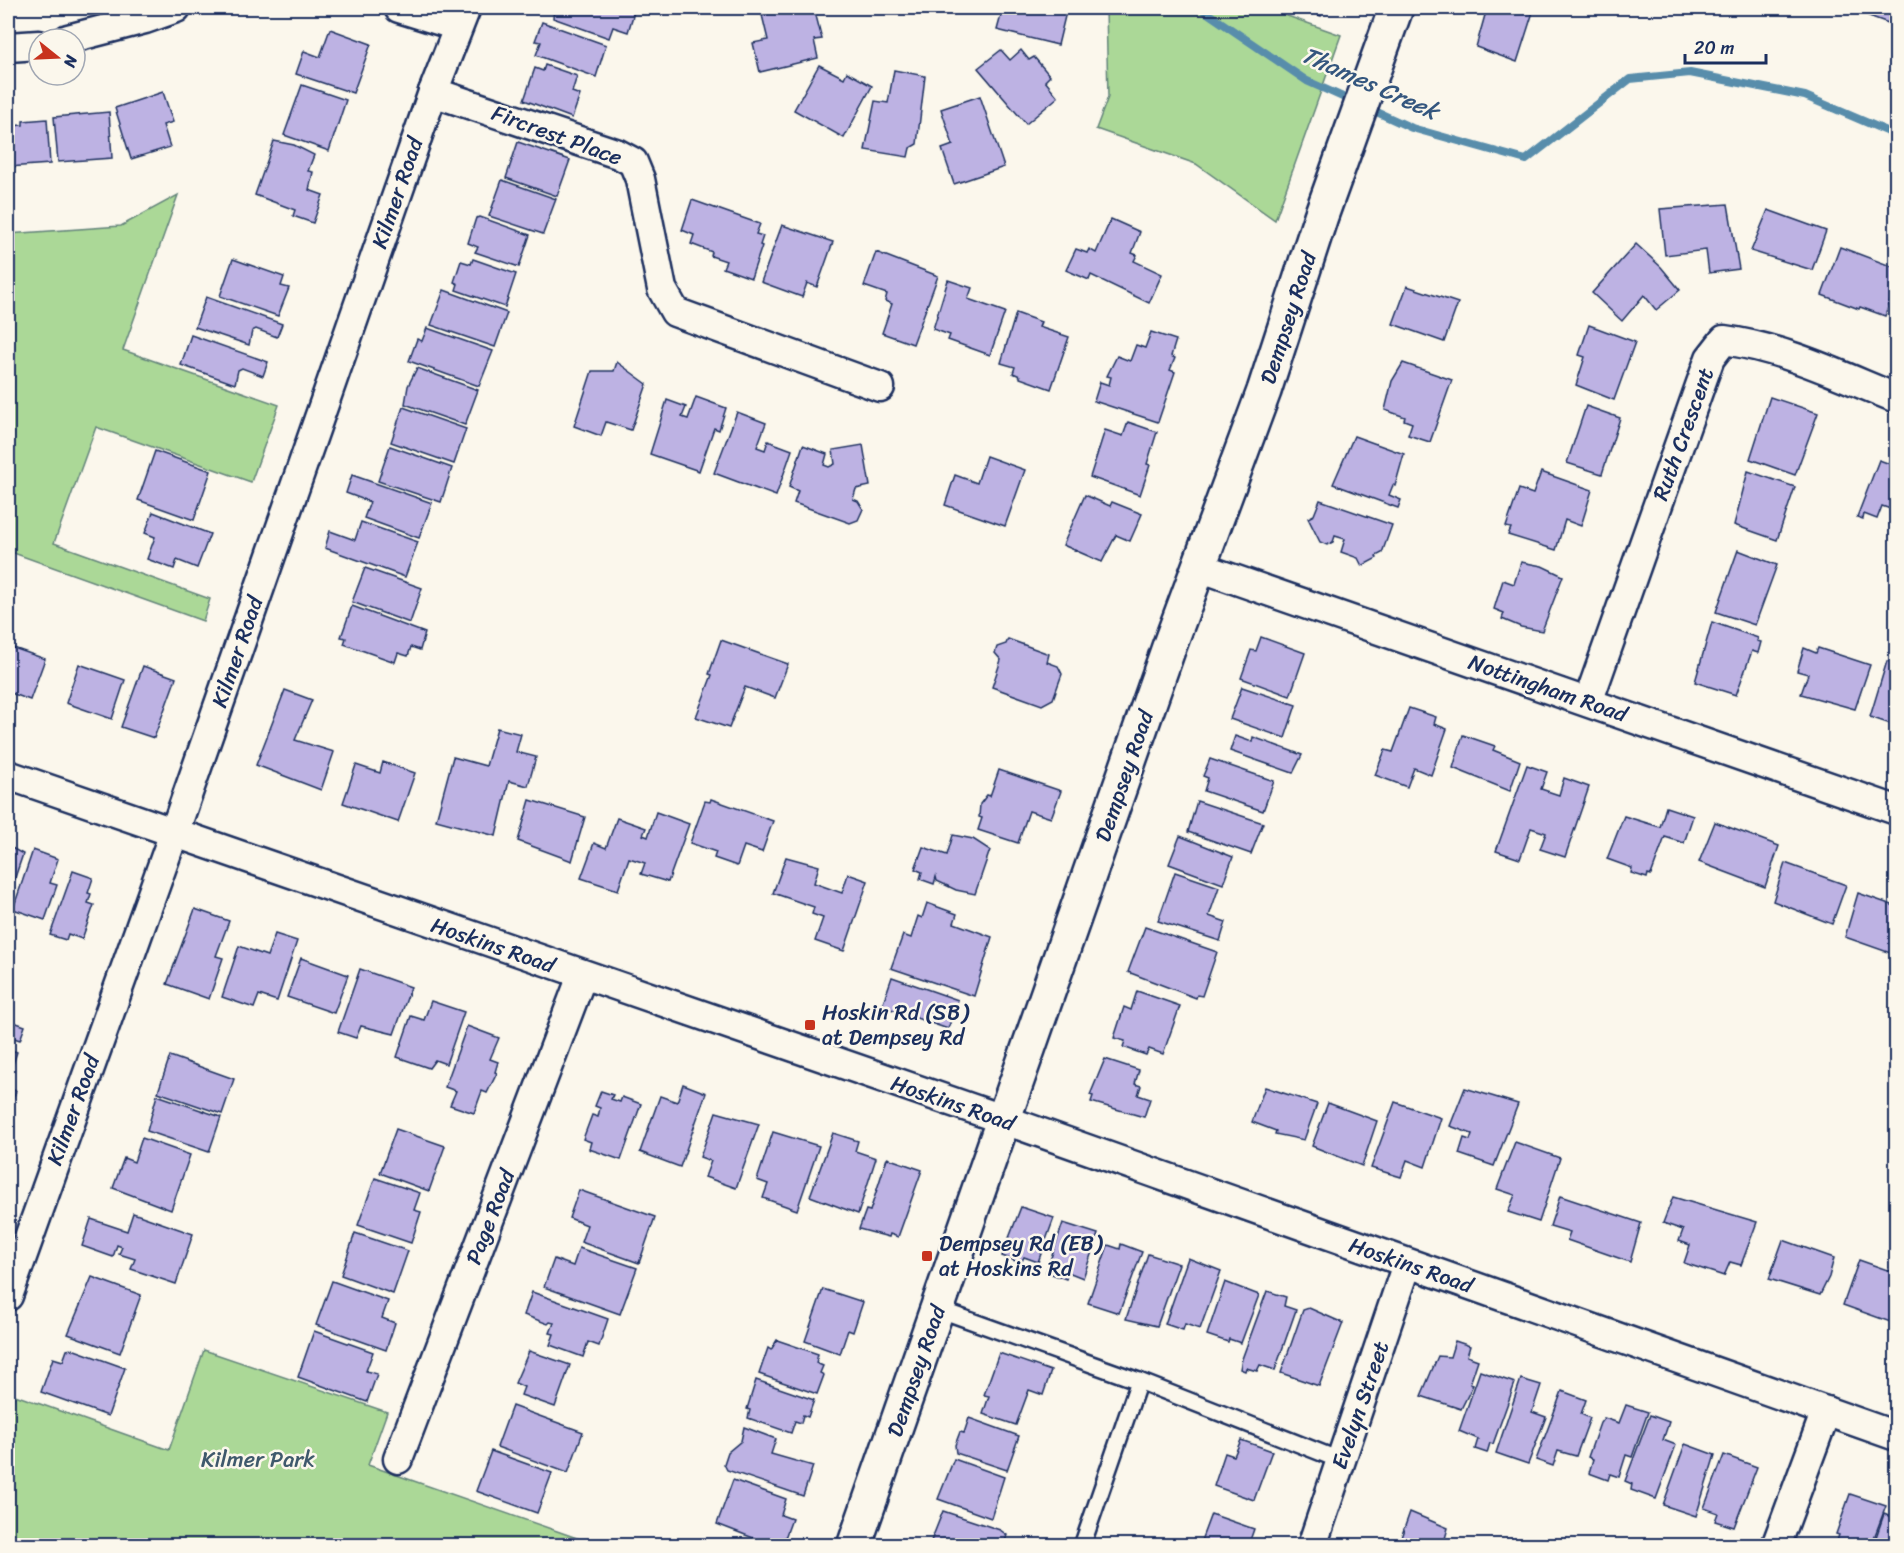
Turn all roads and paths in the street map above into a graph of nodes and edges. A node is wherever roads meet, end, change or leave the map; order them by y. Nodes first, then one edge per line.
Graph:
1 (176, 8) edge
2 (399, 8) edge
3 (1396, 8) edge
4 (461, 17) edge
5 (87, 34) edge
6 (27, 45) edge
7 (8, 46) edge
8 (433, 92) junction
9 (880, 387) dead end
10 (1896, 398) edge
11 (1199, 567) junction
12 (1588, 702) junction
13 (8, 775) edge
14 (1896, 810) edge
15 (174, 833) junction
16 (582, 976) junction
17 (1005, 1120) junction
18 (1407, 1264) junction
19 (8, 1296) edge
20 (938, 1309) junction
21 (1139, 1381) junction
22 (1826, 1411) junction
23 (1896, 1436) edge
24 (398, 1459) dead end
25 (1342, 1461) junction
26 (854, 1545) edge
27 (1082, 1545) edge
28 (1311, 1545) edge
29 (1776, 1545) edge

1 - 5 street
2 - 4 street
3 - 11 street, Dempsey Road
4 - 8 street, Kilmer Road
6 - 7 street
8 - 9 street, Fircrest Place
8 - 15 street, Kilmer Road
10 - 12 street, Ruth Crescent
11 - 12 street, Nottingham Road
11 - 17 street, Dempsey Road
12 - 14 street, Nottingham Road
13 - 15 street, Hoskins Road
15 - 16 street, Hoskins Road
15 - 19 street, Kilmer Road
16 - 17 street, Hoskins Road
16 - 24 street, Page Road
17 - 18 street, Hoskins Road
17 - 20 street, Dempsey Road
18 - 22 street, Hoskins Road
18 - 25 street, Evelyn Street
20 - 21 lane
20 - 26 street, Dempsey Road
21 - 25 lane
21 - 27 lane
22 - 23 street, Hoskins Road
22 - 29 street
25 - 28 street, Evelyn Street

